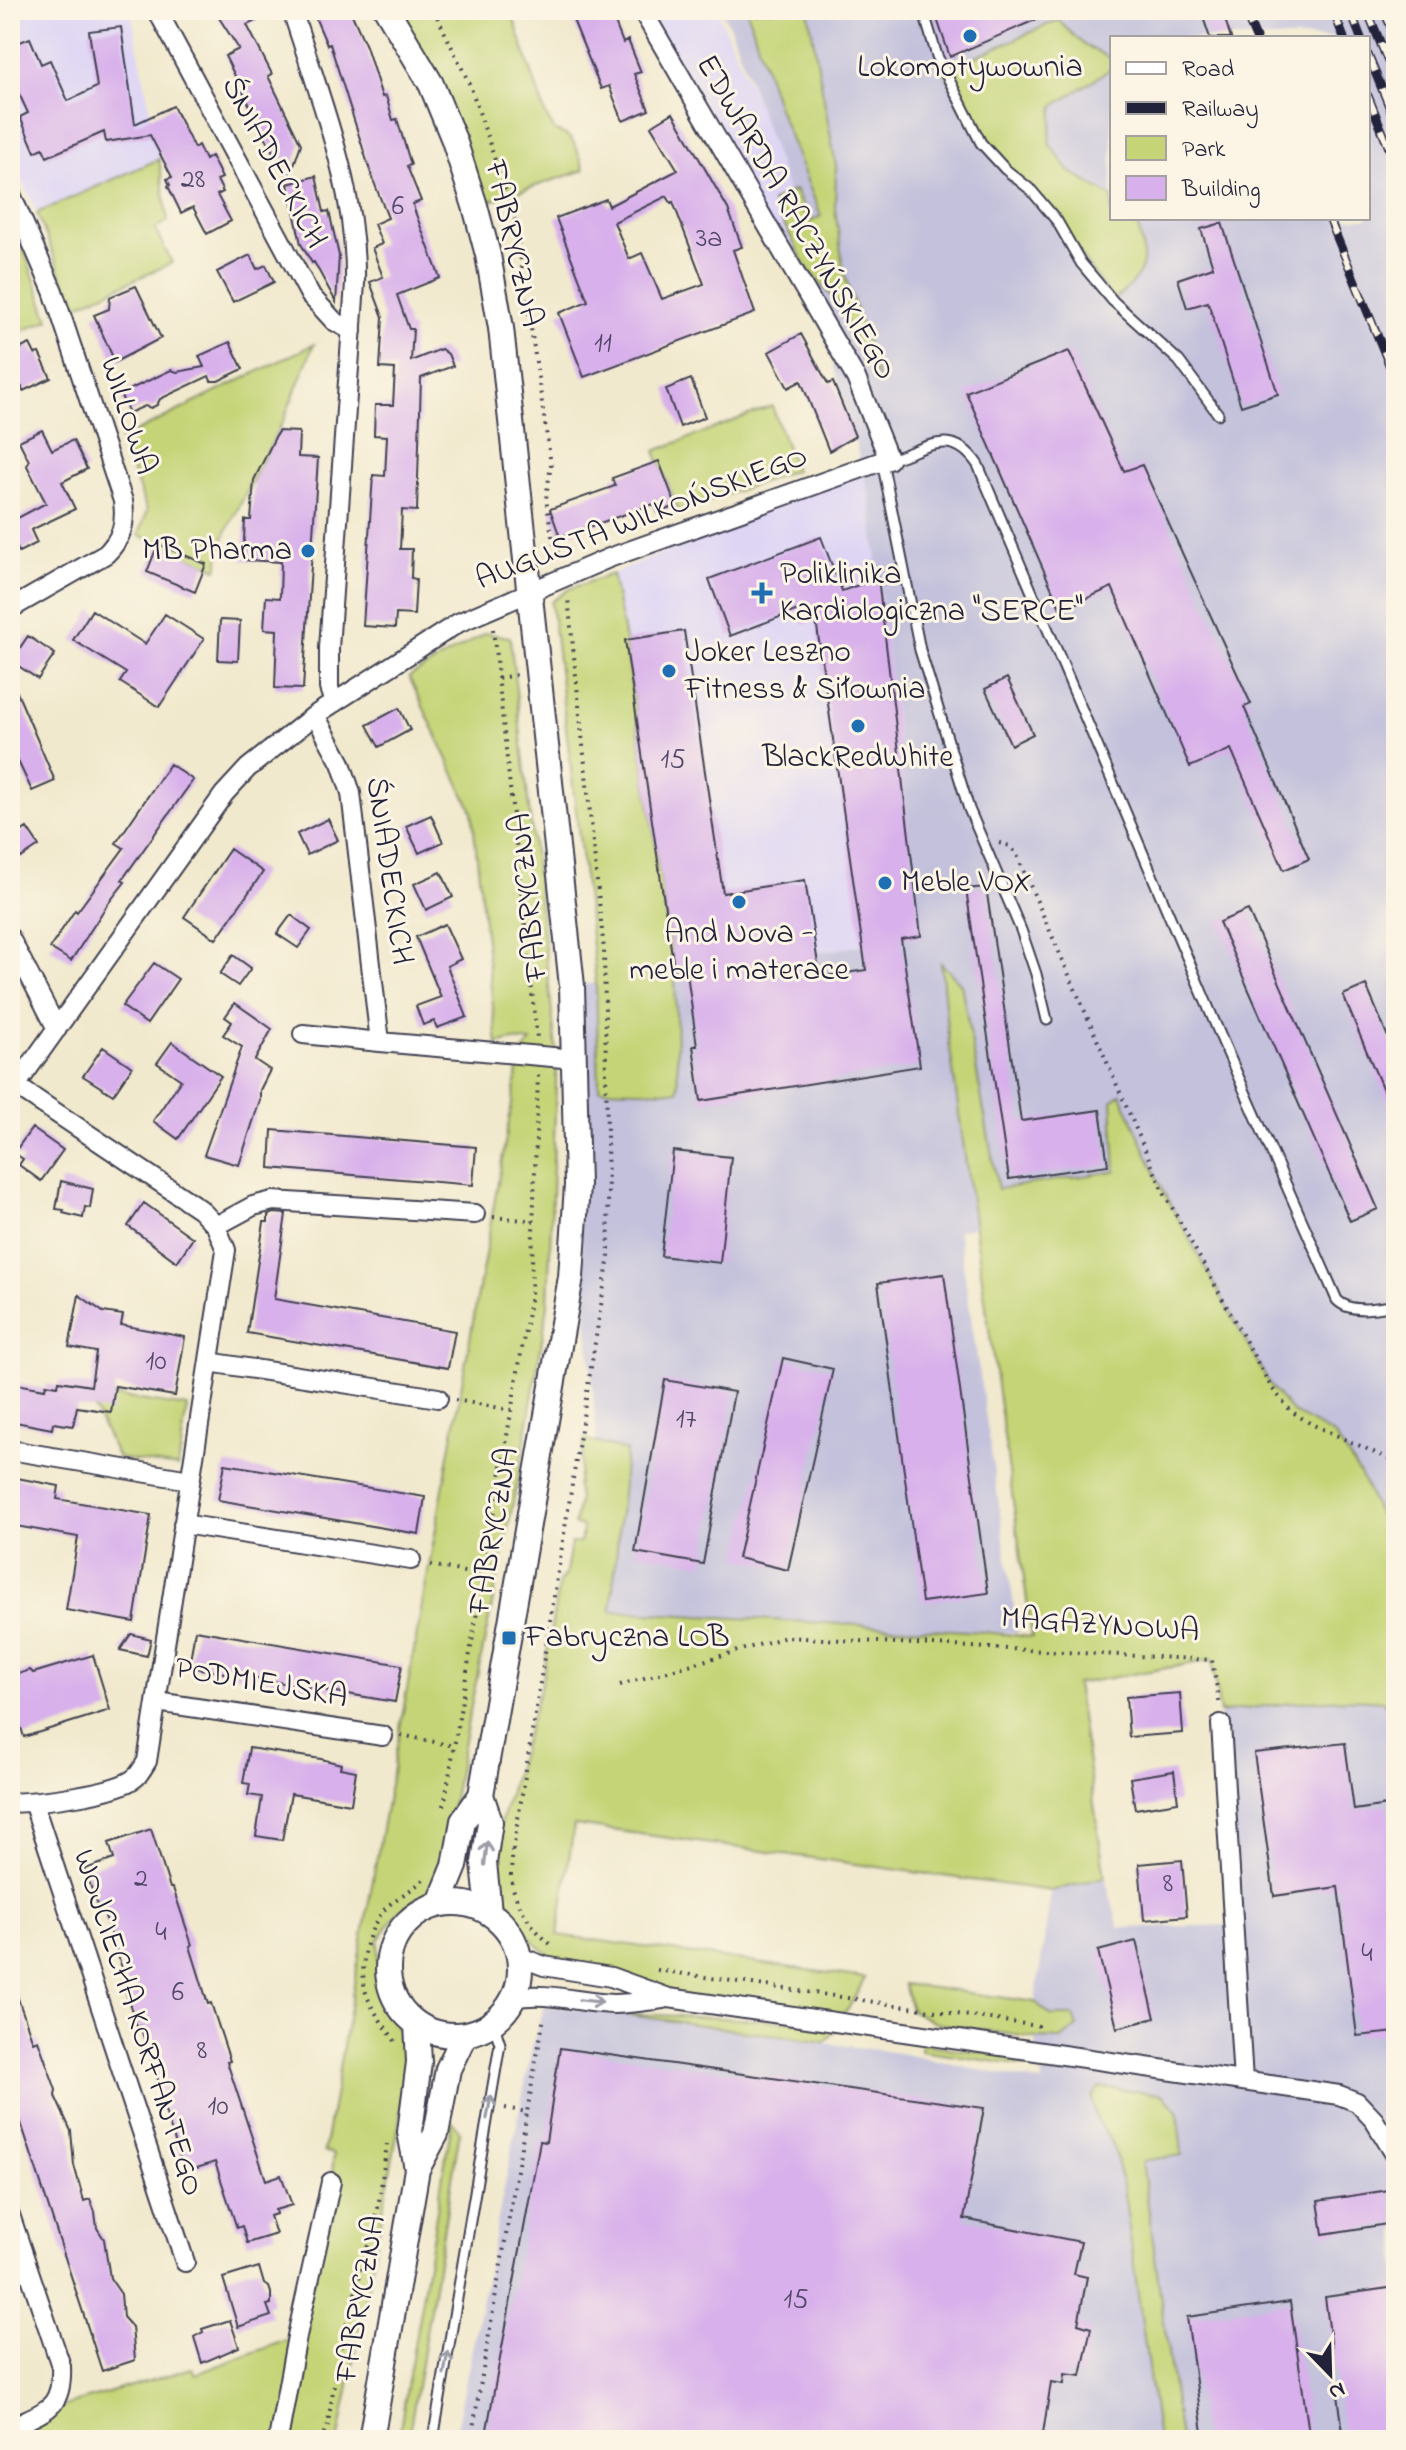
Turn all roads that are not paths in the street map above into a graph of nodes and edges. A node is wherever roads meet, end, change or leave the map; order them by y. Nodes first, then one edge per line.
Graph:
1 (157, 10) edge
2 (292, 10) edge
3 (387, 10) edge
4 (642, 10) edge
5 (923, 10) edge
6 (10, 192) edge
7 (352, 331) junction
8 (1218, 414) dead end
9 (885, 460) junction
10 (530, 591) junction
11 (10, 609) edge
12 (334, 703) junction
13 (315, 715) junction
14 (10, 938) edge
15 (1047, 1020) dead end
16 (57, 1029) junction
17 (303, 1034) dead end
18 (380, 1042) junction
19 (575, 1059) junction
20 (13, 1090) edge
21 (475, 1214) road end
22 (216, 1226) junction
23 (1396, 1305) edge
24 (209, 1362) junction
25 (438, 1398) road end
26 (10, 1450) edge
27 (190, 1480) junction
28 (183, 1524) junction
29 (411, 1560) road end
30 (157, 1702) junction
31 (1221, 1724) road end
32 (383, 1736) road end
33 (481, 1795) junction
34 (33, 1802) junction
35 (10, 1803) edge
36 (440, 1903) junction
37 (489, 1912) junction
38 (520, 1957) junction
39 (513, 1998) junction
40 (669, 1998) junction
41 (493, 2022) junction
42 (417, 2024) junction
43 (465, 2034) junction
44 (1243, 2081) junction
45 (1396, 2156) edge
46 (417, 2169) junction
47 (331, 2182) dead end
48 (10, 2215) edge
49 (185, 2262) dead end
50 (10, 2428) edge
51 (278, 2440) edge
52 (371, 2440) edge
53 (433, 2440) edge

1 - 7 street, ŚNIADECKICH
2 - 7 street, ŚNIADECKICH
3 - 10 street, FABRYCZNA
4 - 9 street, EDWARDA RACZYŃSKIEGO
5 - 8 lane
6 - 11 street, WILLOWA
7 - 12 street, ŚNIADECKICH
9 - 10 street, AUGUSTA WILKOŃSKIEGO
9 - 15 lane
9 - 23 lane
10 - 12 street, AUGUSTA WILKOŃSKIEGO
10 - 19 street, FABRYCZNA
12 - 13 street, AUGUSTA WILKOŃSKIEGO
13 - 16 street, AUGUSTA WILKOŃSKIEGO
13 - 18 street, ŚNIADECKICH
14 - 16 street
16 - 20 street, AUGUSTA WILKOŃSKIEGO
17 - 18 street
18 - 19 street
19 - 33 street, FABRYCZNA
20 - 22 street
21 - 22 street
22 - 24 street, PODMIEJSKA
24 - 25 street
24 - 27 street, PODMIEJSKA
26 - 27 street
27 - 28 street, PODMIEJSKA
28 - 29 street
28 - 30 street, PODMIEJSKA
30 - 32 street, PODMIEJSKA
30 - 34 street
31 - 44 street
33 - 36 street, FABRYCZNA
37 -> 33 street, FABRYCZNA
34 - 35 street
34 - 49 street, WOJCIECHA KORFANTEGO
36 - 37 street
36 - 42 street
37 - 38 street
38 - 39 street
38 - 40 street
39 -> 40 street
39 - 41 street
40 - 44 street
41 - 43 street
53 -> 41 lane
42 - 43 street
42 - 46 street, FABRYCZNA
43 - 46 street, FABRYCZNA
44 - 45 street
46 - 52 street, FABRYCZNA
47 - 51 street
48 - 50 street

